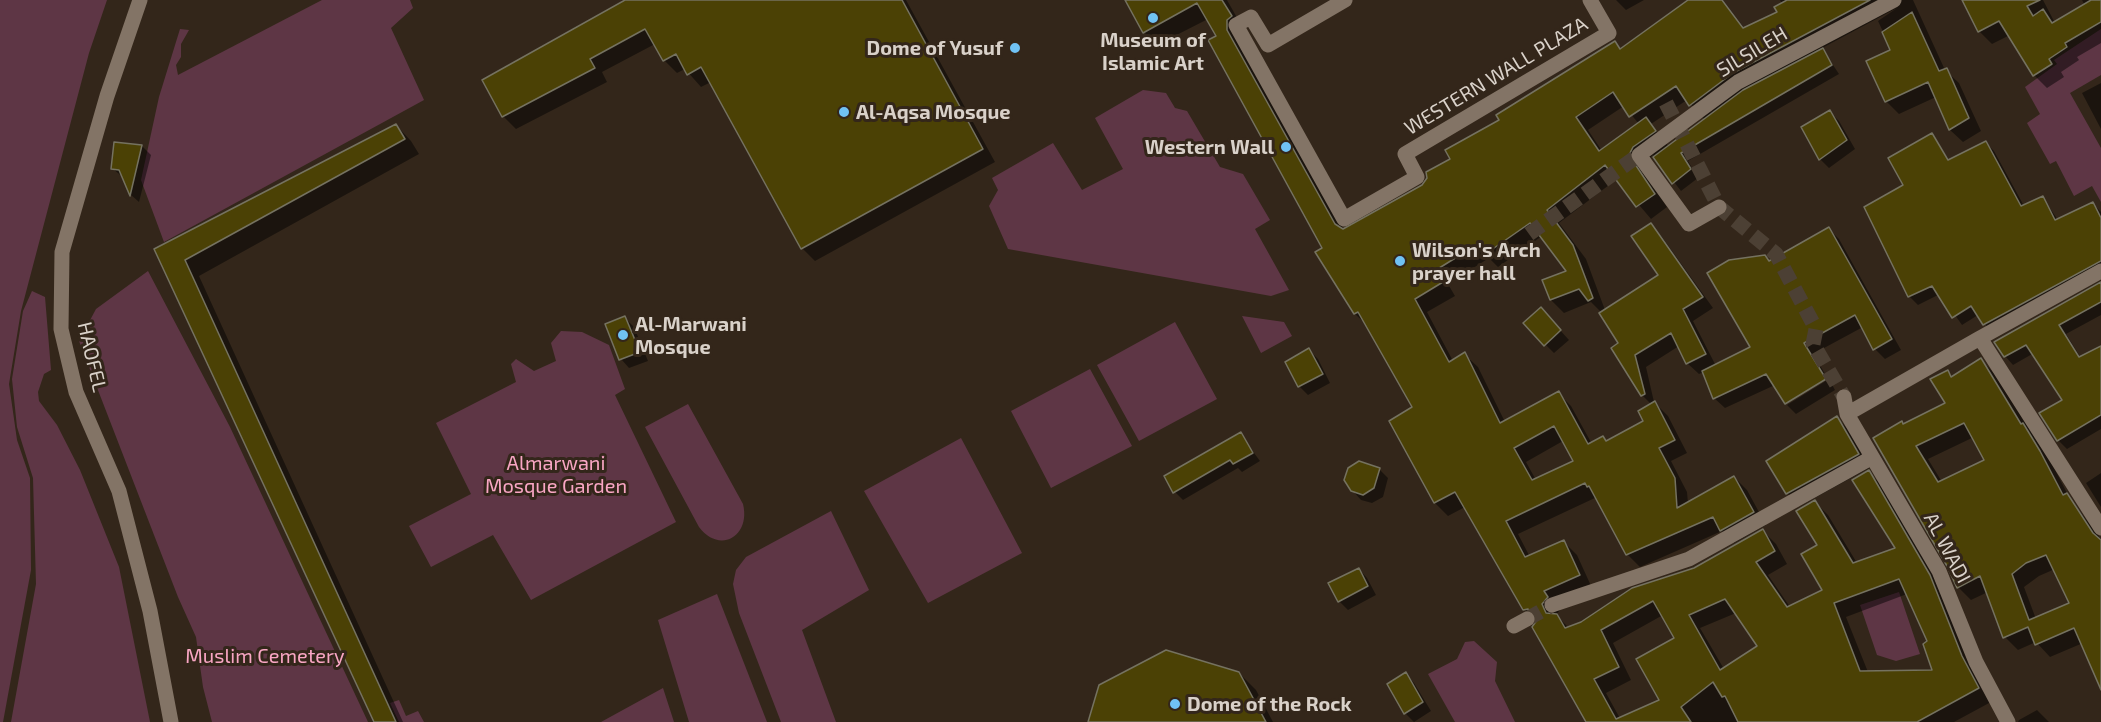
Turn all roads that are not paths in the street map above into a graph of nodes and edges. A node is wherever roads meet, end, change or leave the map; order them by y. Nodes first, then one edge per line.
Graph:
1 (140, 0) edge
2 (1345, 0) edge
3 (1590, 0) edge
4 (1894, 0) edge
5 (1719, 207) dead end
6 (2101, 271) edge
7 (1980, 338) junction
8 (1844, 397) tunnel mouth
9 (1847, 414) junction
10 (1871, 458) junction
11 (2101, 528) edge
12 (1552, 605) tunnel mouth
13 (171, 722) edge
14 (2008, 722) edge

1 - 13 street, HAOFEL
2 - 3 street, WESTERN WALL PLAZA
4 - 5 street, SILSILEH
6 - 7 street
7 - 9 street
7 - 11 street
8 - 9 street, AL WADI
9 - 10 street, AL WADI
10 - 12 street
10 - 14 street, AL WADI

